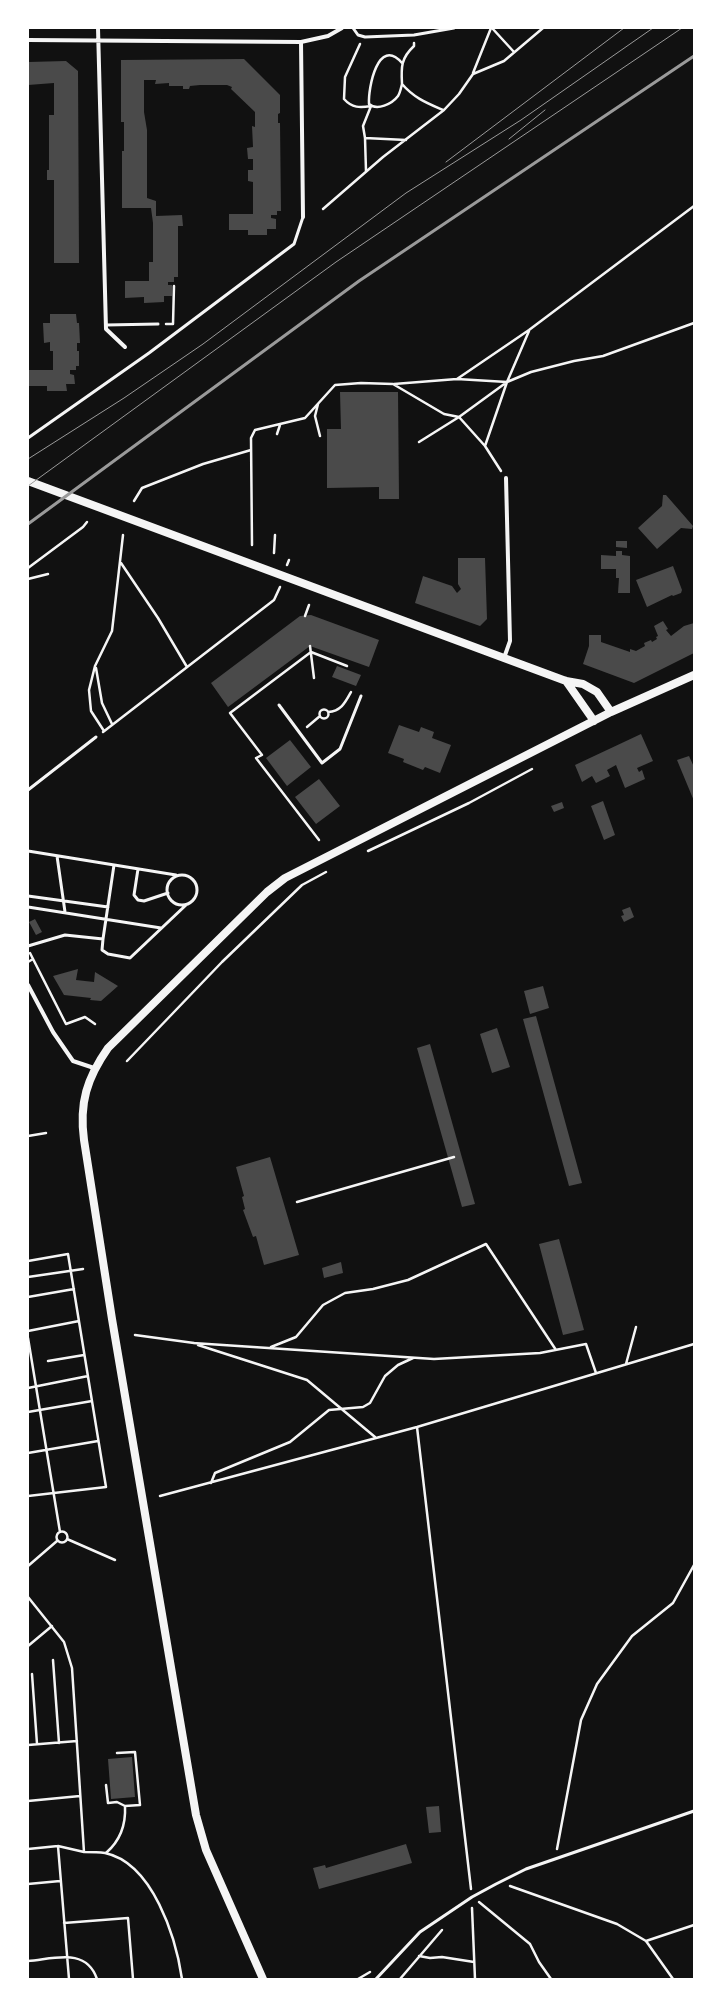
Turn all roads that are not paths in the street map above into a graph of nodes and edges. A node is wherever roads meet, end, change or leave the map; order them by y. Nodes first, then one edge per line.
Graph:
1 (98, 28) edge
2 (342, 28) edge
3 (353, 28) edge
4 (454, 28) edge
5 (99, 39) junction
6 (28, 40) edge
7 (301, 42) junction
8 (303, 217) joint
9 (158, 324) road end
10 (106, 325) junction
11 (125, 347) dead end
12 (28, 438) edge
13 (506, 478) road end
14 (28, 480) edge
15 (504, 658) junction
16 (694, 675) edge
17 (566, 681) junction
18 (361, 696) dead end
19 (279, 704) dead end
20 (611, 712) junction
21 (594, 721) junction
22 (96, 737) road end
23 (28, 790) edge
24 (28, 851) edge
25 (58, 856) junction
26 (114, 865) junction
27 (138, 868) junction
28 (176, 876) junction
29 (168, 893) junction
30 (28, 896) edge
31 (63, 901) junction
32 (186, 905) junction
33 (28, 907) edge
34 (108, 907) junction
35 (65, 912) junction
36 (106, 918) junction
37 (161, 928) junction
38 (103, 939) junction
39 (28, 946) edge
40 (28, 985) edge
41 (94, 1068) junction
42 (694, 1811) edge
43 (263, 1979) edge
44 (376, 1979) edge

1 - 5 street
2 - 7 street
3 - 4 lane
5 - 6 street
5 - 7 street
5 - 10 street
7 - 8 street
8 - 12 lane
9 - 10 lane
10 - 11 street
13 - 15 street
14 - 15 main road
15 - 17 main road
16 - 20 main road
17 - 20 main road
17 - 21 main road
18 - 19 lane
20 - 21 main road
21 - 41 main road
22 - 23 lane
24 - 25 lane
25 - 26 lane
25 - 31 lane
26 - 27 lane
26 - 34 lane
27 - 28 lane
27 - 29 lane
28 - 29 lane
28 - 32 lane
29 - 32 lane
30 - 31 lane
31 - 34 lane
31 - 35 lane
32 - 37 lane
33 - 35 lane
34 - 36 lane
35 - 36 lane
36 - 37 lane
36 - 38 lane
37 - 38 lane
38 - 39 lane
40 - 41 street
41 - 43 main road
42 - 44 lane

